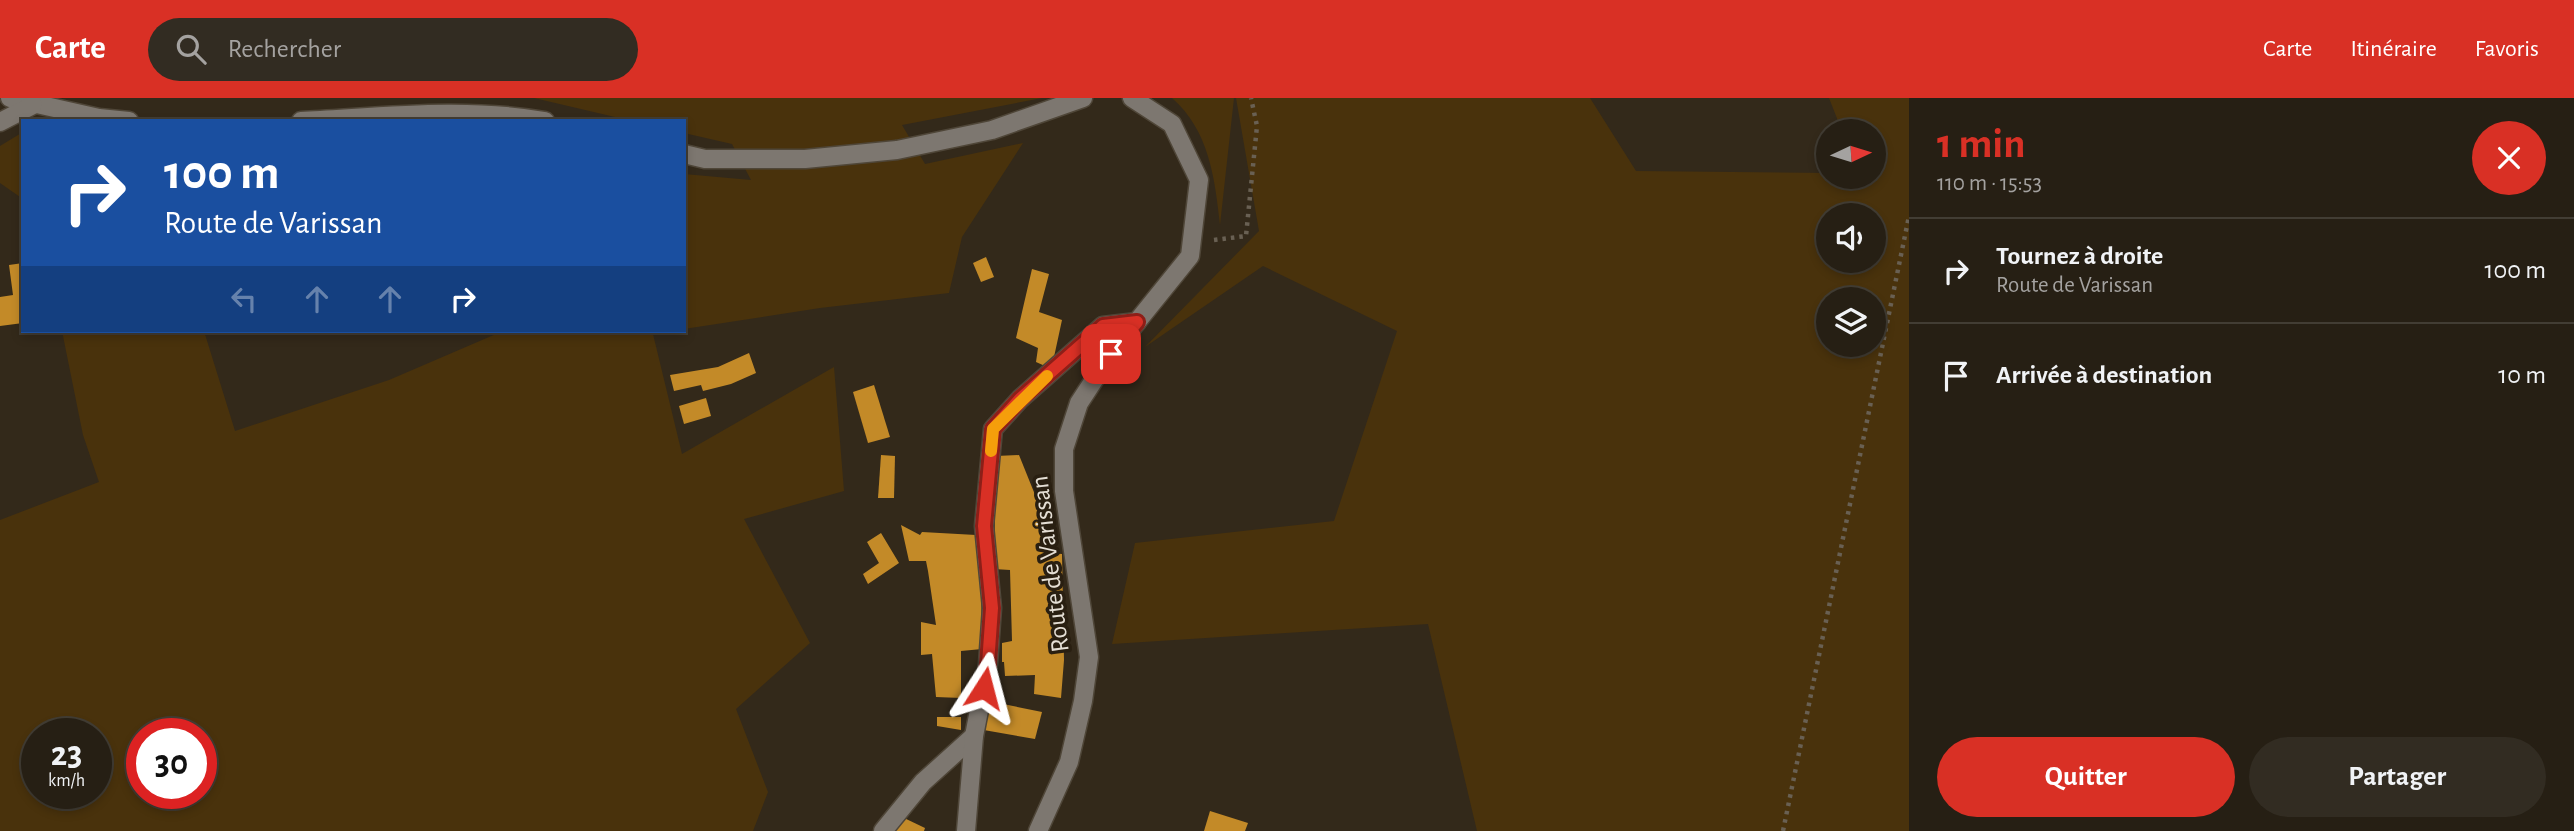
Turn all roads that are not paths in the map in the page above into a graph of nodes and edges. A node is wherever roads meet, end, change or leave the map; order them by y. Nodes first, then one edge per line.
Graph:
1 (10, 98) edge
2 (1083, 98) edge
3 (1132, 98) edge
4 (33, 105) junction
5 (109, 119) edge
6 (348, 119) edge
7 (533, 119) edge
8 (0, 122) edge
9 (686, 154) edge
10 (1137, 322) junction
11 (974, 736) junction
12 (883, 831) edge
13 (966, 831) edge
14 (1038, 831) edge

1 - 4 street
2 - 9 street
3 - 10 street, Route de Varissan
4 - 5 street
4 - 8 street
6 - 7 street
10 - 11 street
10 - 14 street, Route de Varissan
11 - 12 street
11 - 13 street

